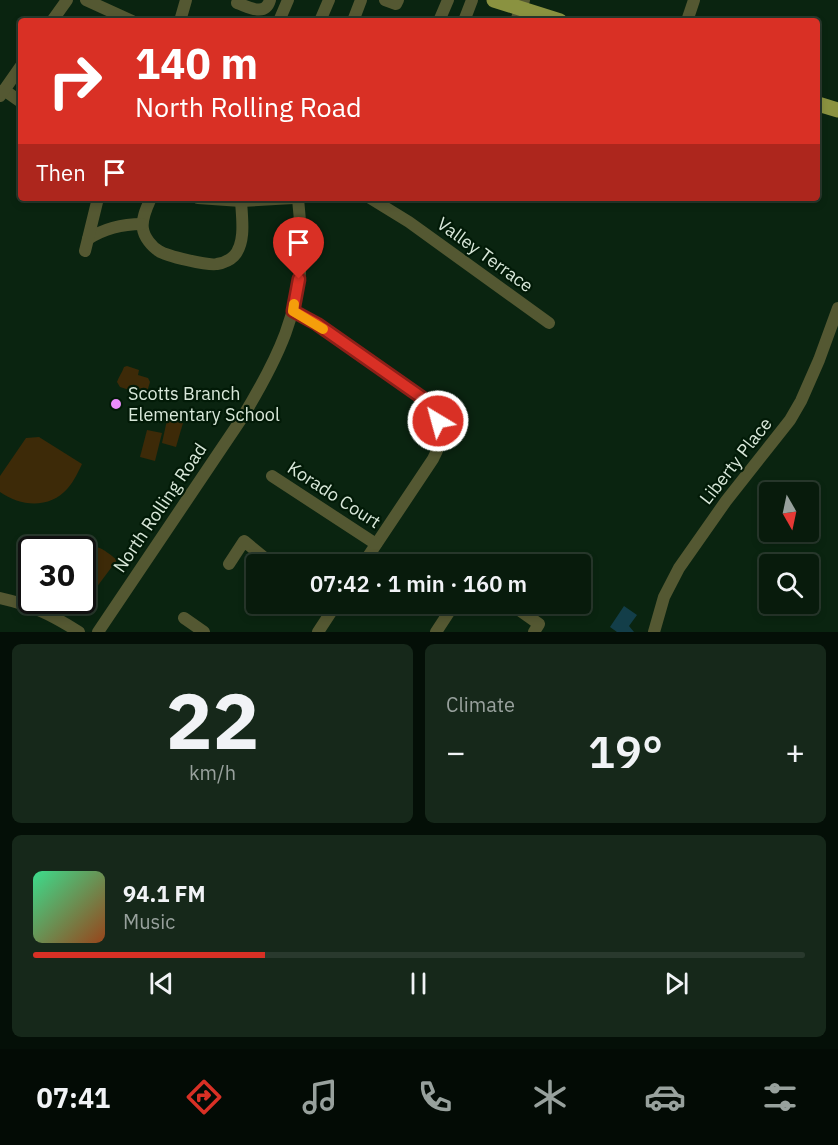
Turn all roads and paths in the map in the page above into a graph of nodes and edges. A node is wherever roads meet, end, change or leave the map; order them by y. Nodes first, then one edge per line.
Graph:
1 (67, 0) edge
2 (86, 0) edge
3 (186, 0) edge
4 (270, 0) edge
5 (288, 0) edge
6 (329, 0) edge
7 (361, 0) edge
8 (385, 0) edge
9 (398, 0) edge
10 (448, 0) edge
11 (472, 0) edge
12 (494, 0) edge
13 (694, 0) edge
14 (237, 3) dead end
15 (520, 10) edge
16 (54, 18) edge
17 (125, 18) edge
18 (181, 18) edge
19 (280, 18) edge
20 (321, 18) edge
21 (354, 18) edge
22 (440, 18) edge
23 (465, 18) edge
24 (549, 18) edge
25 (688, 18) edge
26 (18, 70) edge
27 (2, 93) edge
28 (18, 101) edge
29 (820, 105) edge
30 (838, 110) edge
31 (97, 201) edge
32 (150, 201) edge
33 (241, 201) edge
34 (296, 201) edge
35 (375, 201) edge
36 (142, 224) junction
37 (838, 308) edge
38 (293, 311) junction
39 (549, 323) dead end
40 (272, 476) dead end
41 (376, 544) junction
42 (260, 554) edge
43 (370, 554) edge
44 (229, 564) dead end
45 (0, 598) edge
46 (329, 614) edge
47 (448, 614) edge
48 (525, 614) edge
49 (184, 618) dead end
50 (80, 632) edge
51 (98, 632) edge
52 (204, 632) edge
53 (318, 632) edge
54 (436, 632) edge
55 (534, 632) edge
56 (654, 632) edge

1 - 16 street
2 - 17 street
3 - 18 street
4 - 14 street
5 - 19 street
6 - 20 street
7 - 21 street
8 - 9 street
10 - 22 street
11 - 23 street
12 - 15 main road
13 - 25 street
15 - 24 main road
26 - 27 street
27 - 28 street
29 - 30 main road
31 - 36 street
32 - 36 street
33 - 36 street
34 - 38 street, North Rolling Road
35 - 39 street, Valley Terrace
37 - 56 street, Liberty Place
38 - 41 street
38 - 51 street, North Rolling Road
40 - 41 street, Korado Court
41 - 43 street
42 - 44 street
45 - 50 street
46 - 53 street
47 - 54 street
48 - 55 street
49 - 52 street

